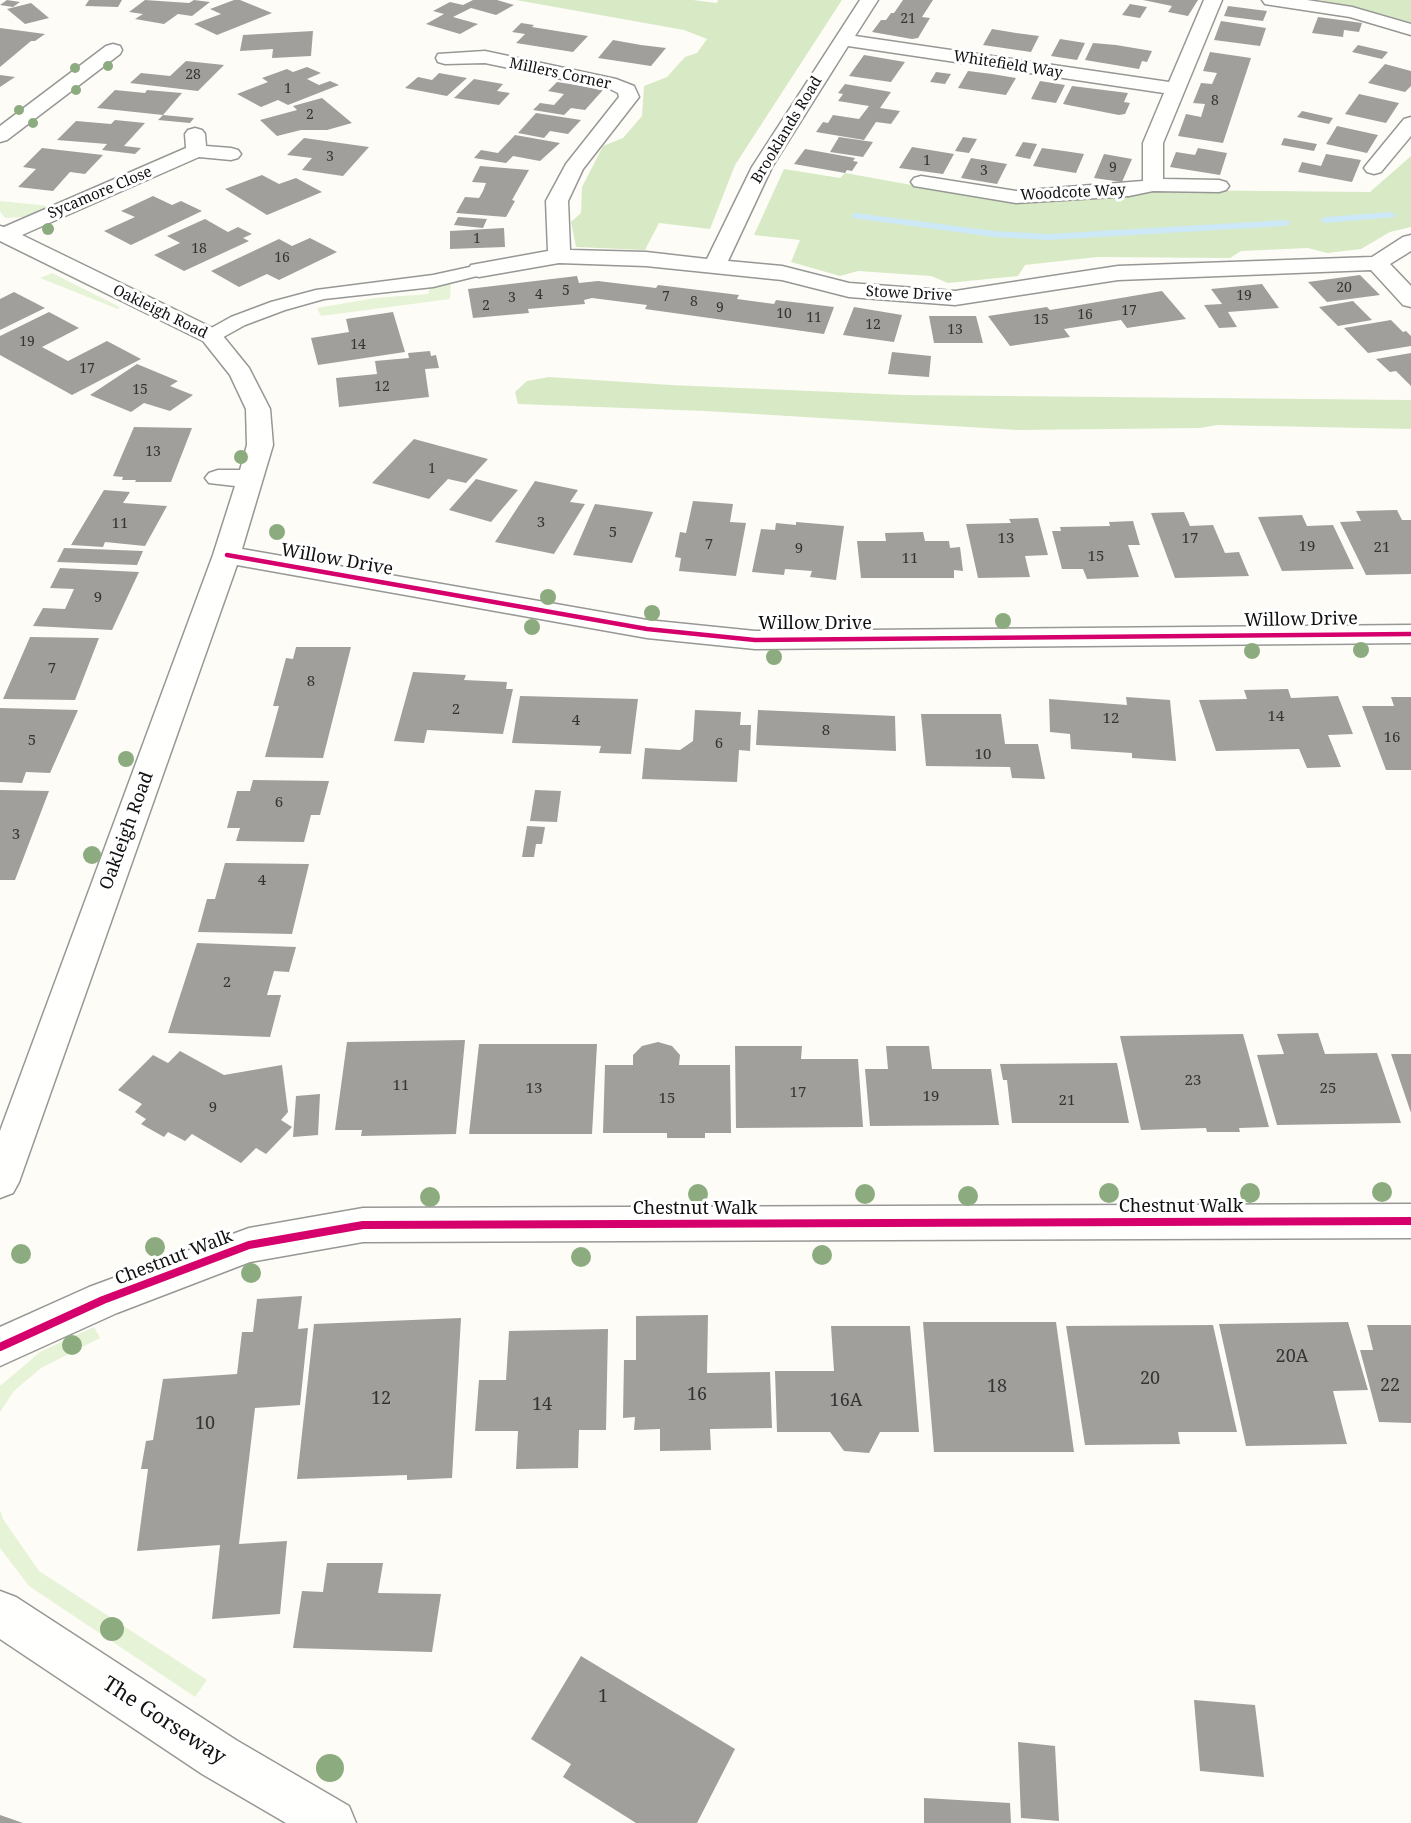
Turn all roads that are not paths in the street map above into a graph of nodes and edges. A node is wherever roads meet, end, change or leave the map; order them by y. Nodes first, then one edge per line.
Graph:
1 (869, 0) edge
2 (1214, 0) edge
3 (1271, 0) edge
4 (1411, 30) edge
5 (842, 40) junction
6 (86, 46) dead end
7 (445, 58) dead end
8 (1175, 89) junction
9 (1411, 123) edge
10 (0, 136) edge
11 (231, 154) dead end
12 (1374, 168) dead end
13 (921, 182) dead end
14 (1153, 185) junction
15 (1219, 186) dead end
16 (2, 233) edge
17 (1411, 242) edge
18 (559, 256) junction
19 (1377, 263) junction
20 (714, 265) junction
21 (479, 270) joint
22 (1411, 300) edge
23 (212, 336) junction
24 (218, 478) dead end
25 (249, 478) junction
26 (227, 555) junction
27 (1411, 634) edge
28 (0, 1182) edge
29 (1411, 1221) edge
30 (0, 1347) edge
31 (0, 1613) edge
32 (332, 1823) edge

1 - 5 street, Brooklands Road
2 - 8 street
3 - 4 street
5 - 8 street, Whitefield Way
5 - 20 street, Brooklands Road
6 - 10 street
7 - 18 street, Millers Corner
8 - 14 street
9 - 12 street
11 - 16 street, Sycamore Close
13 - 14 street, Woodcote Way
14 - 15 street, Woodcote Way
16 - 23 street, Oakleigh Road
17 - 19 street, Stowe Drive
18 - 20 street, Stowe Drive
18 - 21 street, Stowe Drive
19 - 20 street, Stowe Drive
19 - 22 street
21 - 23 lane
23 - 25 street, Oakleigh Road
24 - 25 street
25 - 26 street, Oakleigh Road
26 - 27 street, Willow Drive
26 - 28 street, Oakleigh Road
29 - 30 street, Chestnut Walk
31 - 32 street, The Gorseway

